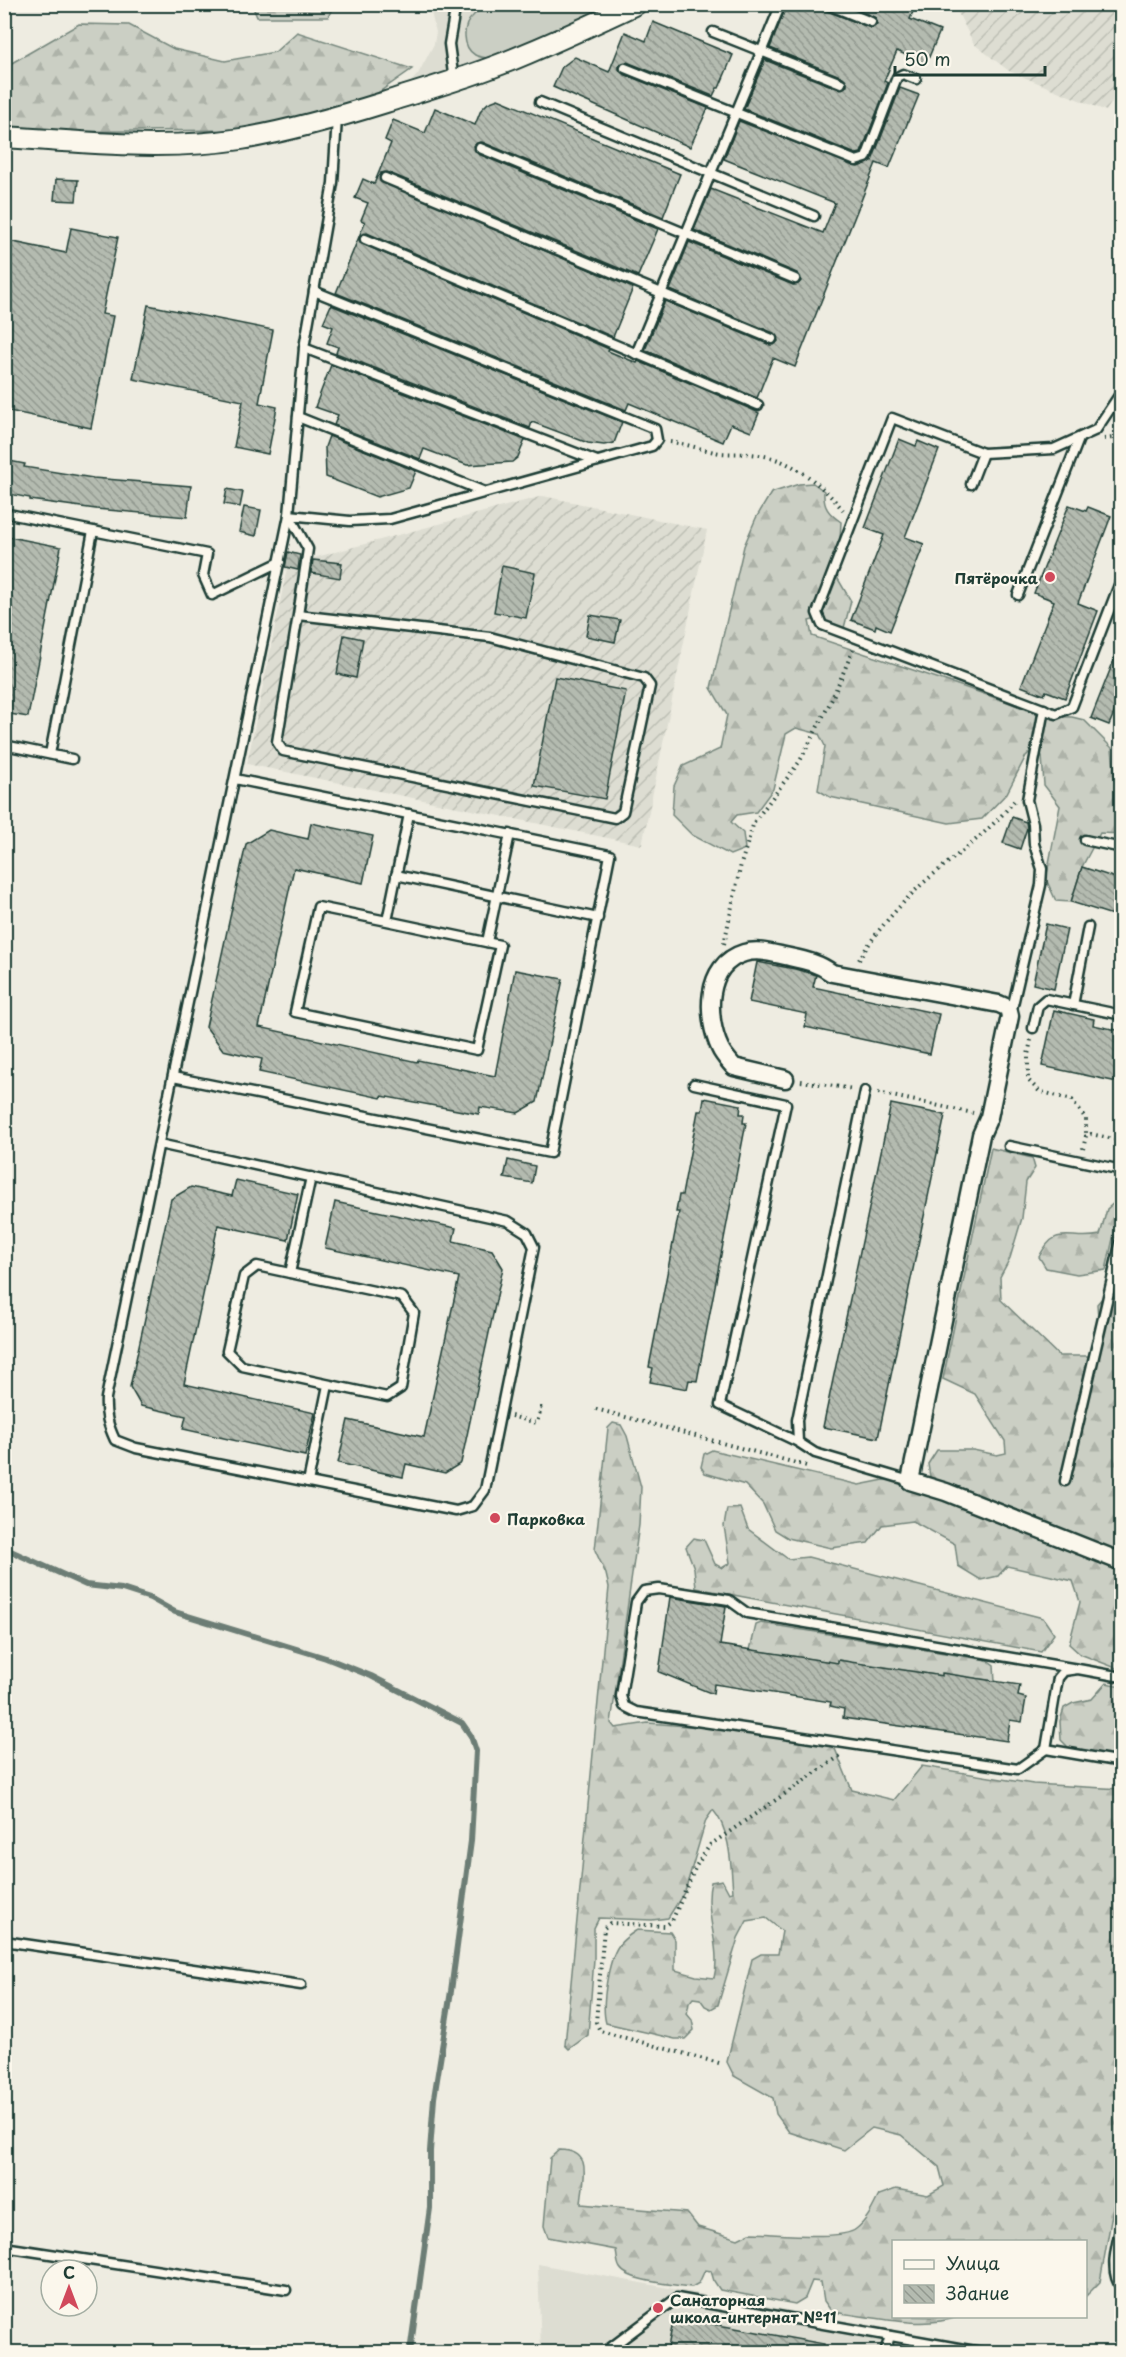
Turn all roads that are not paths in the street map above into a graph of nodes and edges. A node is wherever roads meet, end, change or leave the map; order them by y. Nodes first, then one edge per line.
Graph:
1 (636, 4) edge
2 (781, 4) edge
3 (826, 4) edge
4 (455, 5) edge
5 (871, 22) dead end
6 (713, 32) dead end
7 (762, 51) junction
8 (625, 68) dead end
9 (916, 79) dead end
10 (454, 81) junction
11 (841, 83) dead end
12 (540, 102) dead end
13 (736, 113) junction
14 (337, 118) junction
15 (4, 138) edge
16 (480, 148) dead end
17 (711, 173) junction
18 (385, 178) dead end
19 (814, 216) dead end
20 (686, 234) junction
21 (365, 239) dead end
22 (795, 279) dead end
23 (314, 291) junction
24 (661, 292) junction
25 (772, 339) dead end
26 (304, 348) junction
27 (636, 354) junction
28 (1122, 391) edge
29 (758, 405) dead end
30 (298, 417) junction
31 (1078, 439) junction
32 (983, 453) junction
33 (597, 462) junction
34 (971, 484) dead end
35 (486, 492) junction
36 (4, 513) edge
37 (289, 515) junction
38 (93, 531) junction
39 (280, 562) junction
40 (1122, 577) edge
41 (1018, 595) dead end
42 (298, 615) junction
43 (1044, 709) junction
44 (4, 745) edge
45 (50, 754) junction
46 (72, 759) dead end
47 (235, 779) junction
48 (409, 814) junction
49 (510, 834) junction
50 (1084, 840) dead end
51 (1122, 848) edge
52 (396, 875) junction
53 (497, 896) junction
54 (598, 918) junction
55 (387, 921) junction
56 (1088, 927) dead end
57 (487, 942) junction
58 (1073, 1005) junction
59 (1122, 1015) edge
60 (1010, 1016) junction
61 (1033, 1028) road end
62 (173, 1077) junction
63 (785, 1079) road end
64 (694, 1084) dead end
65 (865, 1091) road end
66 (159, 1144) junction
67 (1009, 1146) dead end
68 (1122, 1170) edge
69 (311, 1177) junction
70 (1122, 1236) edge
71 (290, 1273) junction
72 (328, 1385) junction
73 (798, 1442) junction
74 (910, 1480) junction
75 (1065, 1480) dead end
76 (308, 1482) junction
77 (1122, 1562) edge
78 (1078, 1669) junction
79 (1122, 1677) edge
80 (1046, 1749) junction
81 (1122, 1762) edge
82 (4, 1941) edge
83 (301, 1986) dead end
84 (1122, 2221) edge
85 (4, 2247) edge
86 (1122, 2289) edge
87 (286, 2290) dead end
88 (890, 2336) junction
89 (605, 2352) edge
90 (885, 2352) edge
91 (981, 2352) edge

1 - 10 street
2 - 7 lane
3 - 5 lane
4 - 10 lane
6 - 7 lane
7 - 11 lane
7 - 13 lane
8 - 13 lane
9 - 13 lane
10 - 14 street
12 - 17 lane
13 - 17 lane
14 - 15 street
14 - 23 lane
16 - 20 lane
17 - 19 lane
17 - 20 lane
18 - 24 lane
20 - 22 lane
20 - 24 lane
21 - 27 lane
23 - 26 lane
23 - 33 lane
24 - 25 lane
24 - 27 lane
26 - 30 lane
26 - 33 lane
27 - 29 lane
28 - 31 lane
30 - 35 lane
30 - 37 lane
31 - 32 lane
31 - 41 lane
32 - 34 lane
32 - 43 lane
33 - 35 lane
35 - 37 lane
36 - 38 lane
37 - 39 lane
37 - 42 lane
38 - 39 lane
38 - 45 lane
39 - 47 lane
40 - 43 lane
42 - 42 lane
43 - 60 lane
44 - 45 lane
45 - 46 lane
47 - 48 lane
47 - 62 lane
48 - 49 lane
48 - 52 lane
49 - 53 lane
49 - 54 lane
50 - 51 lane
52 - 53 lane
52 - 55 lane
53 - 54 lane
53 - 57 lane
54 - 62 lane
55 - 57 lane
55 - 57 lane
56 - 58 lane
58 - 59 lane
58 - 61 lane
60 - 63 street
60 - 74 street
62 - 66 lane
64 - 73 lane
65 - 73 lane
66 - 69 lane
66 - 76 lane
67 - 68 lane
69 - 71 lane
69 - 76 lane
70 - 75 lane
71 - 72 lane
71 - 72 lane
72 - 76 lane
73 - 74 lane
74 - 77 street
78 - 79 lane
78 - 80 lane
78 - 80 lane
80 - 81 lane
82 - 83 lane
84 - 86 lane
85 - 87 lane
88 - 89 lane
88 - 90 lane
88 - 91 lane

